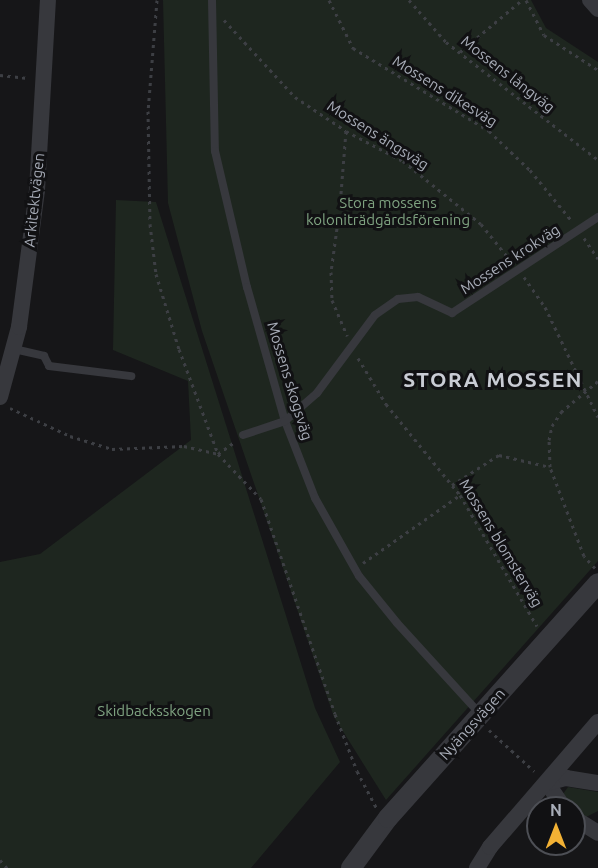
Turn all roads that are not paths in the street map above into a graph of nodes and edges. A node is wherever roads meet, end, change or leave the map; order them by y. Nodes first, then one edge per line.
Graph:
1 (48, 0) edge
2 (212, 0) edge
3 (590, 0) edge
4 (598, 9) edge
5 (598, 217) edge
6 (14, 349) junction
7 (131, 376) dead end
8 (3, 377) edge
9 (0, 397) edge
10 (285, 421) junction
11 (243, 435) road end
12 (598, 583) edge
13 (598, 722) edge
14 (485, 723) junction
15 (546, 783) junction
16 (598, 783) edge
17 (555, 796) edge
18 (351, 868) edge
19 (477, 868) edge

1 - 6 street, Arkitektvägen
2 - 10 lane, Mossens skogsväg
3 - 4 street
5 - 10 lane, Mossens krokväg
6 - 7 lane
6 - 8 street, Arkitektvägen
8 - 9 street, Arkitektvägen
10 - 11 lane, Mossens krokväg
10 - 14 lane, Mossens skogsväg
12 - 14 street, Nyängsvägen
13 - 15 street
14 - 18 street, Nyängsvägen
15 - 16 street
15 - 17 street
15 - 19 street

